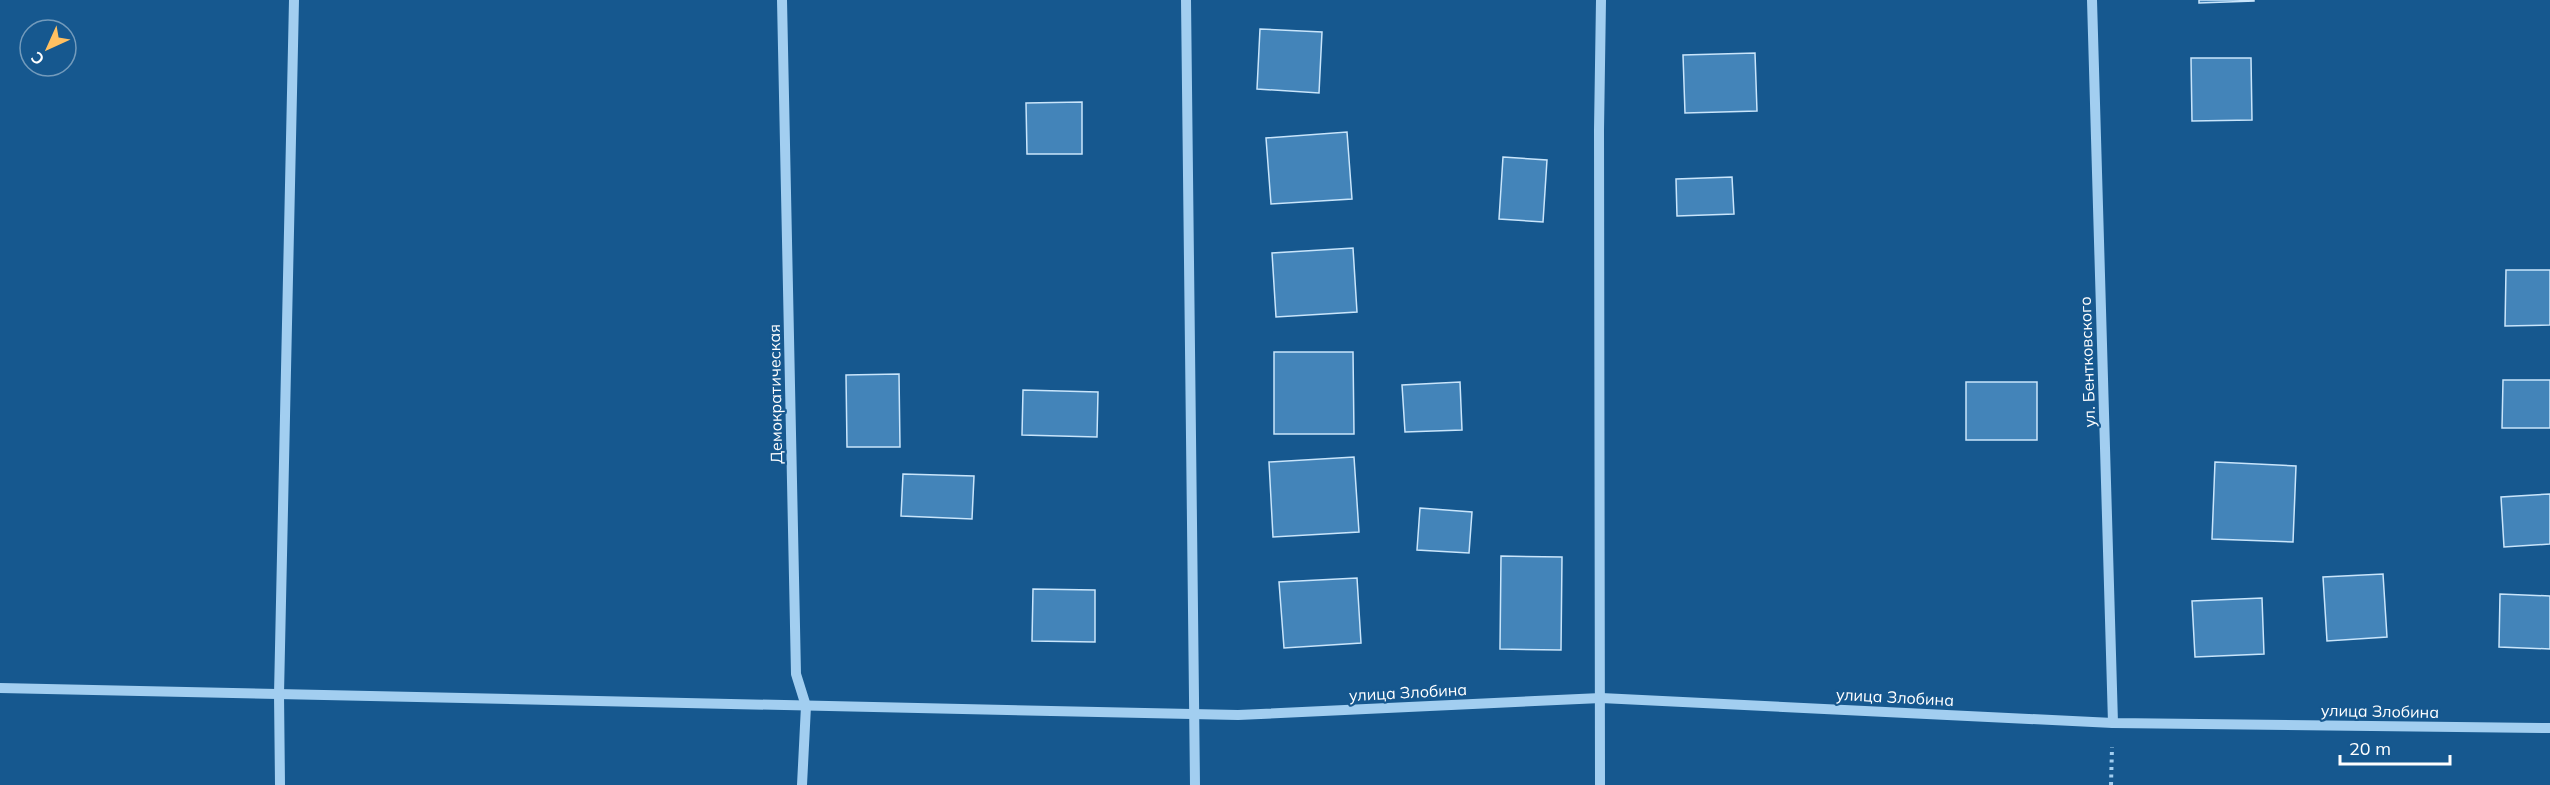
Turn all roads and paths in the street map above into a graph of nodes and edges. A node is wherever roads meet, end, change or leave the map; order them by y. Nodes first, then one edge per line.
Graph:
1 (294, 0) edge
2 (782, 0) edge
3 (1186, 0) edge
4 (1601, 0) edge
5 (2092, 0) edge
6 (0, 688) edge
7 (279, 694) junction
8 (1601, 698) junction
9 (806, 706) junction
10 (1196, 714) junction
11 (2113, 723) junction
12 (2550, 728) edge
13 (280, 785) edge
14 (802, 785) edge
15 (1196, 785) edge
16 (1600, 785) edge
17 (2111, 785) edge

1 - 7 street
2 - 9 street, Демократическая
3 - 10 street
4 - 8 street
5 - 11 street, ул. Бентковского
6 - 7 street, улица Злобина
7 - 9 street, улица Злобина
7 - 13 street
8 - 10 street, улица Злобина
8 - 11 street, улица Злобина
8 - 16 street
9 - 10 street, улица Злобина
9 - 14 street, Демократическая
10 - 15 street
11 - 12 street, улица Злобина
11 - 17 path

